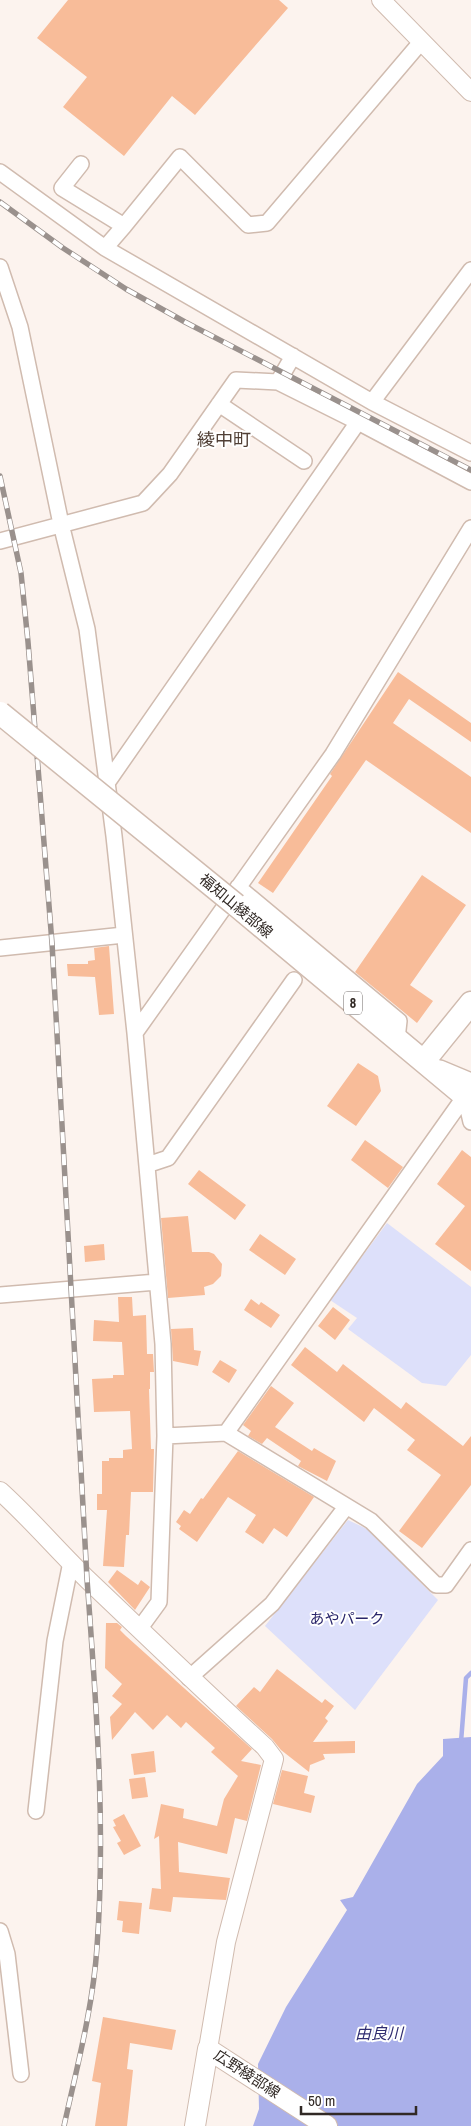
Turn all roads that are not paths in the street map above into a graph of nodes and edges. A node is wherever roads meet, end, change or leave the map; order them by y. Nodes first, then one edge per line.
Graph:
1 (381, 0) edge
2 (421, 42) junction
3 (471, 92) edge
4 (81, 164) dead end
5 (0, 172) edge
6 (124, 226) junction
7 (105, 248) junction
8 (0, 268) edge
9 (471, 270) edge
10 (293, 356) junction
11 (278, 382) junction
12 (372, 402) junction
13 (219, 404) junction
14 (358, 422) junction
15 (471, 452) edge
16 (304, 460) dead end
17 (471, 482) edge
18 (62, 524) junction
19 (471, 530) edge
20 (0, 541) edge
21 (0, 713) edge
22 (107, 783) junction
23 (237, 896) junction
24 (124, 935) junction
25 (0, 948) edge
26 (294, 980) dead end
27 (471, 1003) edge
28 (135, 1033) junction
29 (424, 1061) junction
30 (469, 1093) edge
31 (471, 1122) edge
32 (147, 1165) junction
33 (157, 1282) junction
34 (0, 1295) edge
35 (226, 1433) junction
36 (164, 1436) junction
37 (0, 1491) edge
38 (346, 1506) junction
39 (471, 1550) edge
40 (71, 1562) junction
41 (140, 1628) junction
42 (189, 1678) junction
43 (36, 1811) dead end
44 (0, 1931) edge
45 (208, 2049) junction
46 (21, 2074) dead end
47 (195, 2126) edge
48 (327, 2126) edge

1 - 2 street
2 - 3 street
2 - 6 street
4 - 6 street
5 - 7 street
6 - 7 street
7 - 10 street
8 - 18 street
9 - 12 street
10 - 11 street
10 - 12 street
11 - 13 street
11 - 14 street
12 - 15 street
13 - 16 street
13 - 18 street
14 - 17 street
14 - 22 street
18 - 20 street
18 - 22 street
19 - 23 street
21 - 23 main road, 福知山綾部線 / 8, bridge
22 - 24 street
23 - 28 street
23 - 29 main road, 福知山綾部線 / 8
24 - 25 street
24 - 28 street
26 - 32 street
27 - 29 main road
28 - 32 street
29 - 30 main road, 福知山綾部線 / 8
30 - 31 street
30 - 35 street
32 - 33 street
33 - 34 street
33 - 36 street
35 - 36 street
35 - 38 street
36 - 41 street
37 - 40 street
38 - 39 street
38 - 42 street
40 - 41 street
40 - 43 street
41 - 42 street
42 - 45 street
44 - 46 street
45 - 47 main road, 広野綾部線
45 - 48 main road, 広野綾部線

